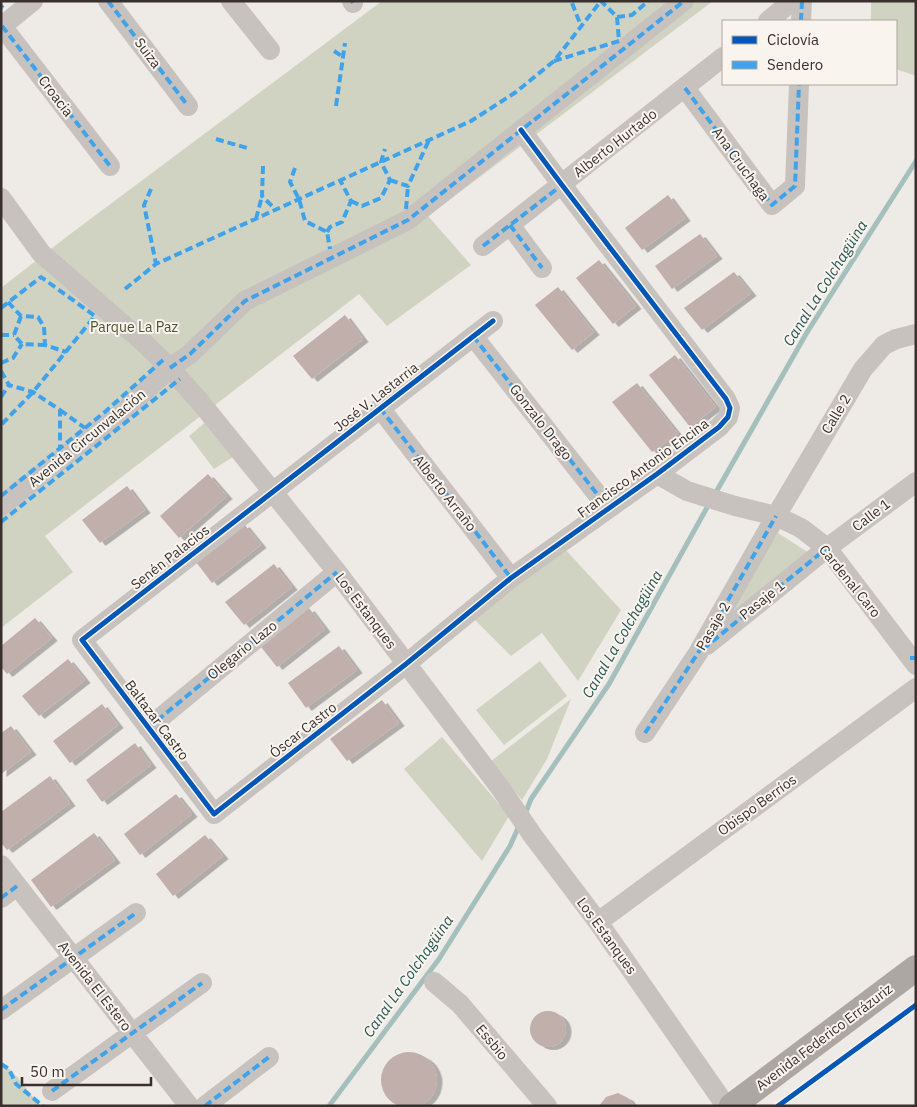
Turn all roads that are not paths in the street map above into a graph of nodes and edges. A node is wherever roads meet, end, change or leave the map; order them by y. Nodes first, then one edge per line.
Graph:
1 (33, 1) edge
2 (108, 1) edge
3 (231, 1) edge
4 (684, 1) edge
5 (792, 1) edge
6 (802, 1) edge
7 (769, 20) edge
8 (801, 20) edge
9 (2, 26) edge
10 (270, 50) dead end
11 (722, 58) edge
12 (799, 85) edge
13 (685, 88) junction
14 (188, 106) dead end
15 (521, 130) junction
16 (110, 166) dead end
17 (562, 185) junction
18 (1, 198) edge
19 (510, 225) junction
20 (483, 246) dead end
21 (542, 268) dead end
22 (493, 321) dead end
23 (916, 334) edge
24 (473, 336) junction
25 (170, 368) junction
26 (380, 408) junction
27 (657, 474) junction
28 (916, 482) edge
29 (272, 491) junction
30 (1, 506) edge
31 (608, 508) junction
32 (776, 516) junction
33 (827, 548) junction
34 (337, 572) junction
35 (510, 578) junction
36 (82, 640) joint
37 (698, 653) junction
38 (406, 664) junction
39 (916, 665) edge
40 (916, 688) edge
41 (148, 728) junction
42 (645, 732) dead end
43 (214, 814) joint
44 (1, 865) edge
45 (9, 892) edge
46 (136, 913) dead end
47 (598, 922) junction
48 (73, 958) junction
49 (916, 968) edge
50 (202, 982) dead end
51 (434, 982) dead end
52 (1, 1010) edge
53 (132, 1033) junction
54 (269, 1057) dead end
55 (52, 1091) dead end
56 (189, 1106) edge
57 (205, 1106) edge
58 (547, 1106) edge
59 (726, 1106) edge
60 (732, 1106) edge

1 - 9 street
2 - 14 street, Suiza
3 - 10 street
4 - 15 street, Avenida Circunvalación
5 - 7 street
6 - 8 street
9 - 16 street, Croacia
11 - 13 street, Alberto Hurtado
12 - 13 street, Ana Cruchaga
13 - 17 street, Alberto Hurtado
15 - 17 street, Francisco Antonio Encina
15 - 25 street, Avenida Circunvalación
17 - 19 street, Alberto Hurtado
17 - 27 street, Francisco Antonio Encina
18 - 25 street, Los Estanques
19 - 20 street, Alberto Hurtado
19 - 21 street
22 - 24 street, José V. Lastarria
23 - 32 street, Calle 2
24 - 26 street, José V. Lastarria
24 - 31 street, Gonzalo Drago
25 - 29 street, Los Estanques
25 - 30 street, Avenida Circunvalación
26 - 29 street, José V. Lastarria
26 - 35 street, Alberto Arraño
27 - 31 street, Francisco Antonio Encina
27 - 32 street, Cardenal Caro
28 - 33 street, Calle 1
29 - 34 street, Los Estanques
29 - 36 street, Senén Palacios
31 - 35 street, Francisco Antonio Encina
32 - 33 street, Cardenal Caro
32 - 37 street, Pasaje 2
33 - 37 street, Pasaje 1
33 - 39 street, Cardenal Caro
34 - 38 street, Los Estanques
34 - 41 street, Olegario Lazo
35 - 38 street, Francisco Antonio Encina
36 - 41 street, Baltazar Castro
37 - 42 street, Pasaje 2
38 - 43 street, Óscar Castro
38 - 47 street, Los Estanques
40 - 47 street, Obispo Berríos
41 - 43 street, Baltazar Castro
44 - 45 street, Avenida El Estero
45 - 48 street, Avenida El Estero
46 - 48 street
47 - 59 street, Los Estanques
48 - 52 street
48 - 53 street, Avenida El Estero
49 - 60 main road, Avenida Federico Errázuriz
50 - 53 street
51 - 58 street, Essbio
53 - 55 street
53 - 56 street, Avenida El Estero
54 - 57 street

